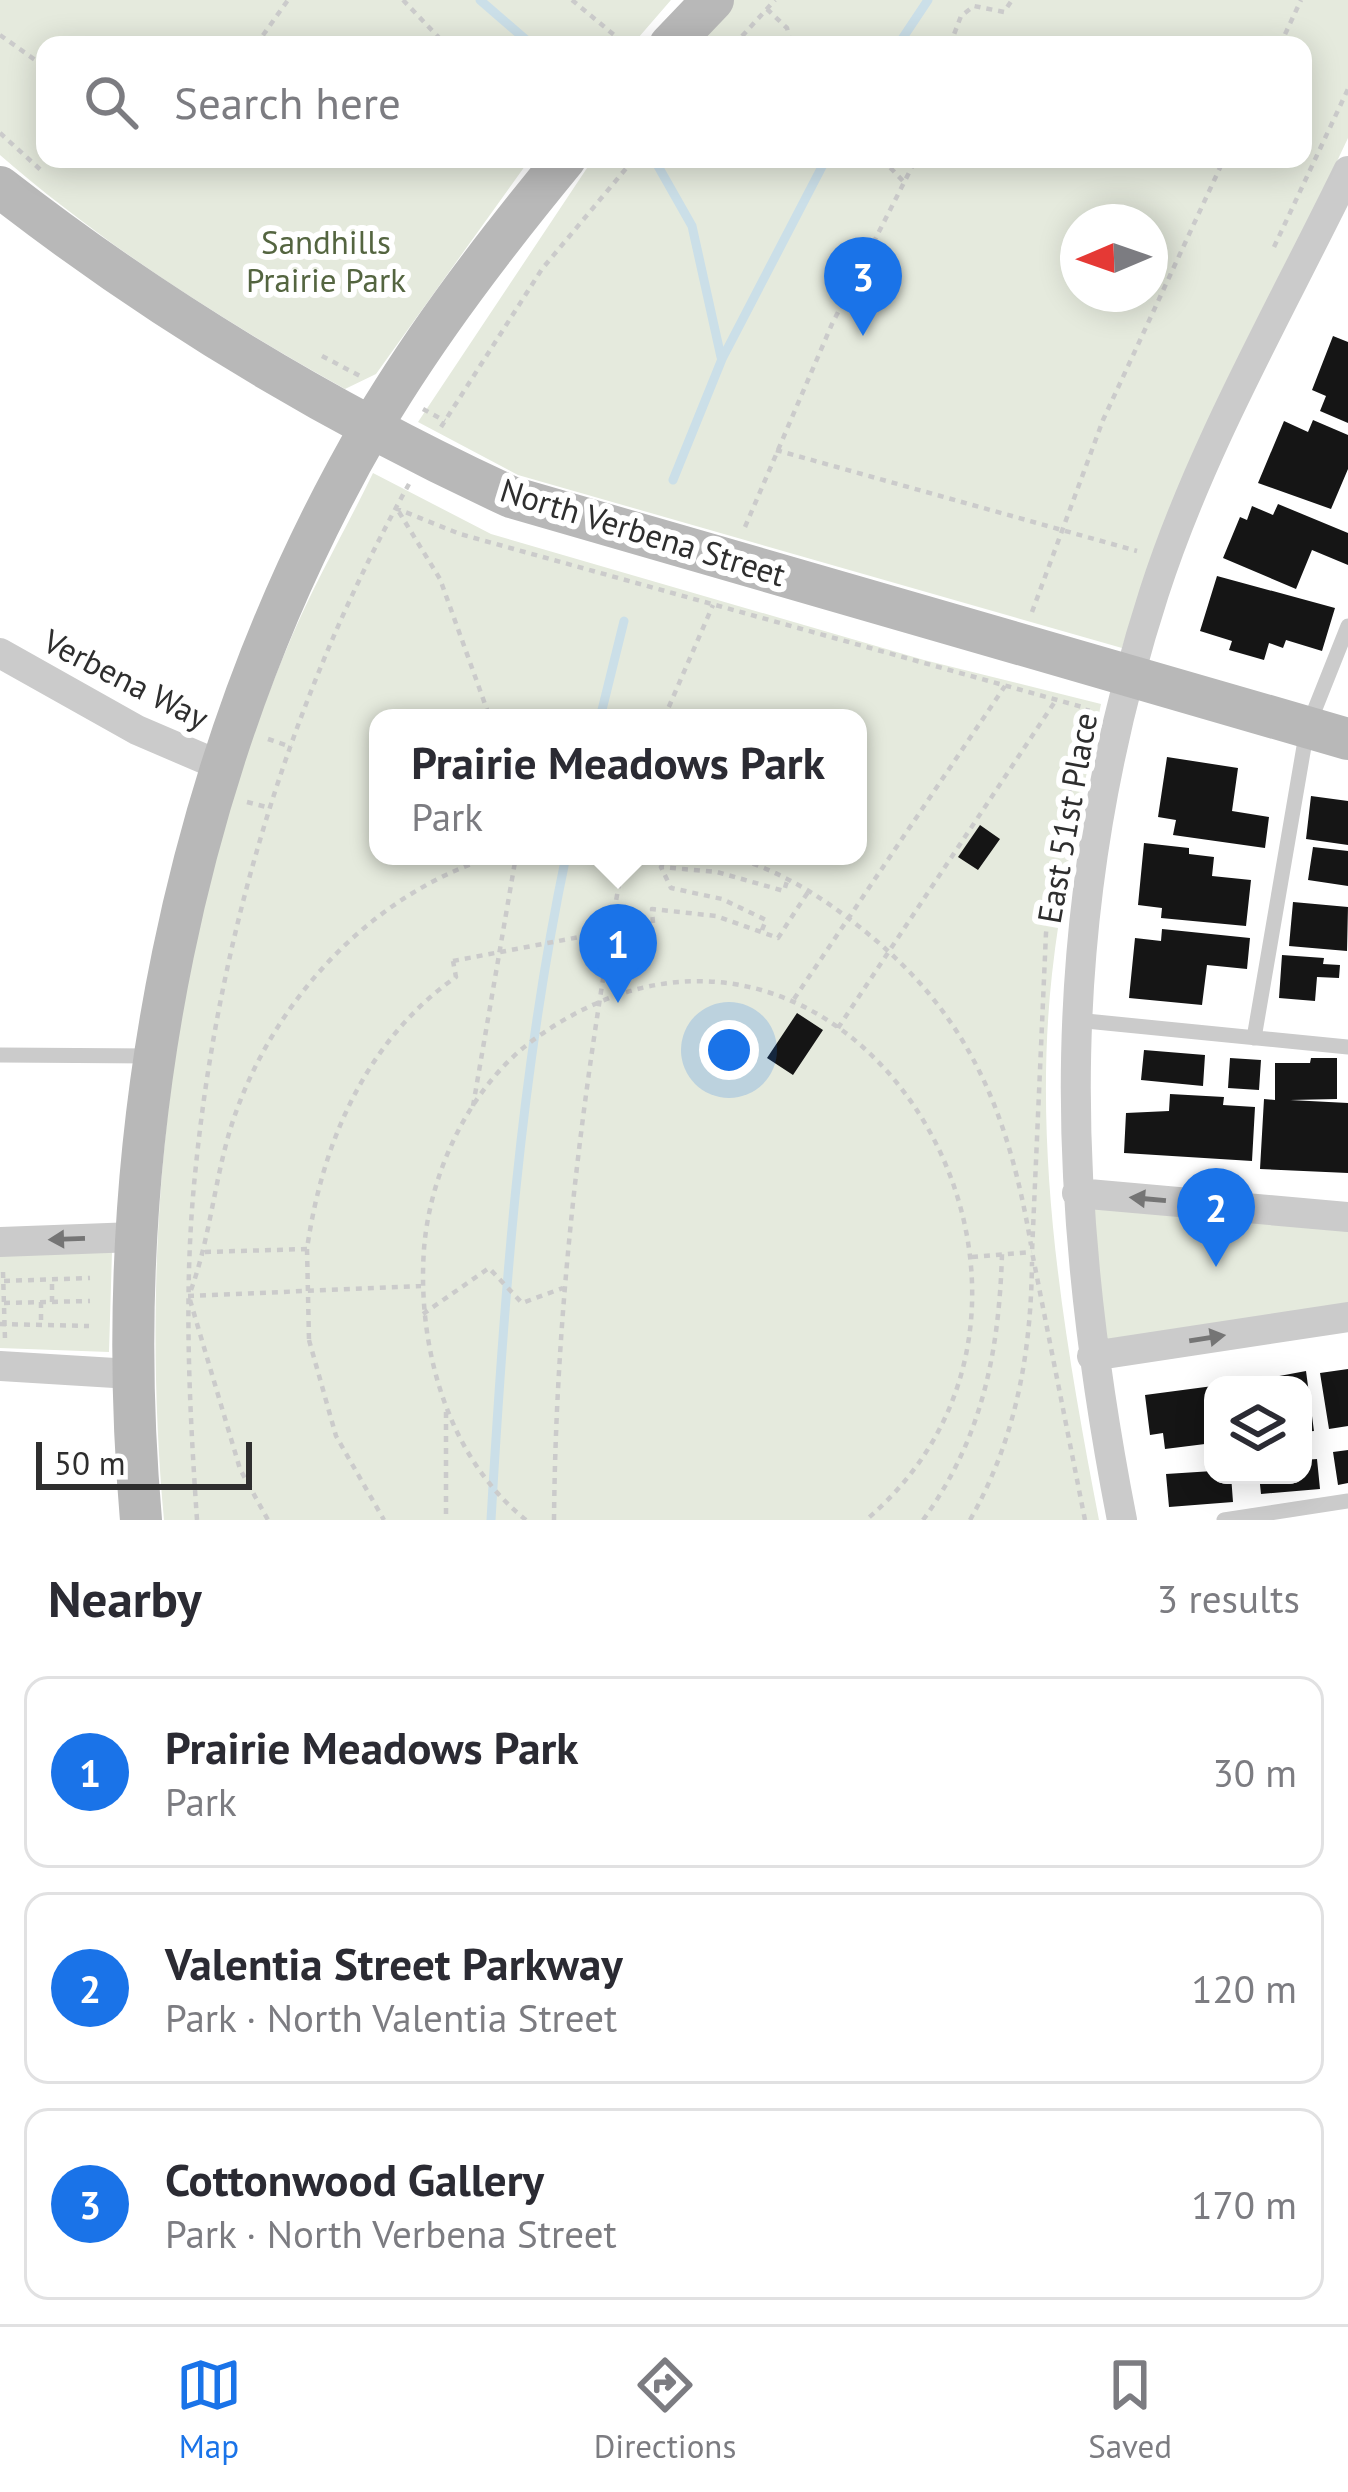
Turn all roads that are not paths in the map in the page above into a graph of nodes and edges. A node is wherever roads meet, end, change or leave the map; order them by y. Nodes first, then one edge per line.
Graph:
1 (712, 0) edge
2 (678, 36) edge
3 (558, 168) edge
4 (1348, 171) edge
5 (0, 187) edge
6 (372, 427) junction
7 (1348, 626) edge
8 (0, 653) edge
9 (1130, 676) junction
10 (1328, 734) edge
11 (233, 784) junction
12 (1074, 1020) junction
13 (1254, 1038) junction
14 (1348, 1047) edge
15 (0, 1054) edge
16 (156, 1056) junction
17 (1077, 1193) junction
18 (1348, 1217) edge
19 (135, 1237) junction
20 (1, 1249) edge
21 (1348, 1316) edge
22 (2, 1355) edge
23 (1092, 1356) junction
24 (131, 1374) junction
25 (1348, 1501) edge
26 (1298, 1514) edge
27 (141, 1520) edge
28 (1122, 1520) edge
29 (1224, 1520) edge

1 - 2 street
3 - 6 street
4 - 9 street, East 51st Place
5 - 6 street, North Verbena Street
6 - 9 street, North Verbena Street
6 - 11 street
7 - 10 lane
8 - 11 street, Verbena Way
9 - 10 street, North Verbena Street
9 - 12 street, East 51st Place
10 - 13 lane
11 - 16 street
12 - 13 lane
12 - 17 street, East 51st Place
13 - 14 lane
15 - 16 lane
16 - 19 street
18 -> 17 street
17 - 23 street, East 51st Place
19 -> 20 street
19 - 24 street
23 -> 21 street
22 - 24 street
23 - 28 street, East 51st Place
24 - 27 street
25 - 26 lane
26 - 29 lane

